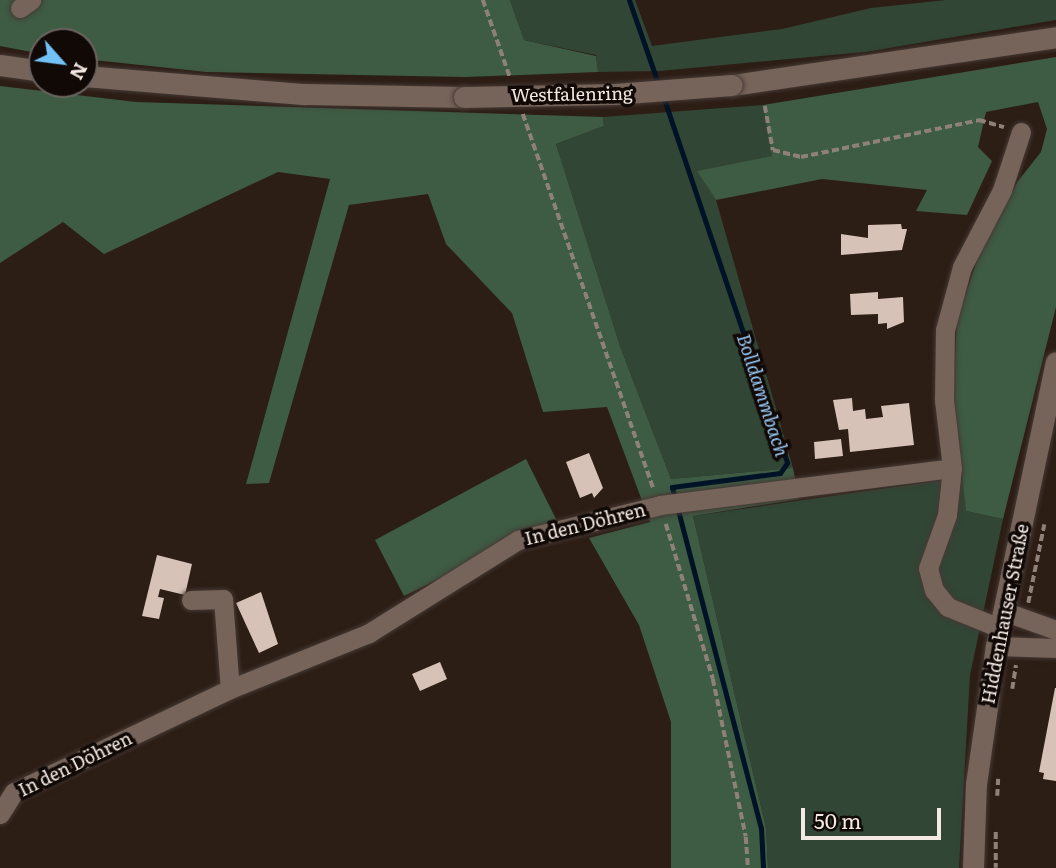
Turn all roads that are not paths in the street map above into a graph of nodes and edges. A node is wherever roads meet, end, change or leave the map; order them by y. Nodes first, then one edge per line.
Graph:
1 (1056, 37) edge
2 (0, 65) edge
3 (28, 69) edge
4 (98, 77) edge
5 (1021, 132) road end
6 (1056, 362) edge
7 (952, 468) junction
8 (191, 600) dead end
9 (999, 628) junction
10 (1056, 630) edge
11 (1056, 648) edge
12 (230, 689) junction
13 (0, 814) edge
14 (973, 868) edge

1 - 4 main road, Westfalenring, bridge
2 - 3 main road
5 - 7 street
6 - 9 main road, Hiddenhauser Straße
7 - 9 street
7 - 12 street, In den Döhren
8 - 12 street
9 - 10 street
9 - 11 street
9 - 14 main road, Hiddenhauser Straße
12 - 13 street, In den Döhren

